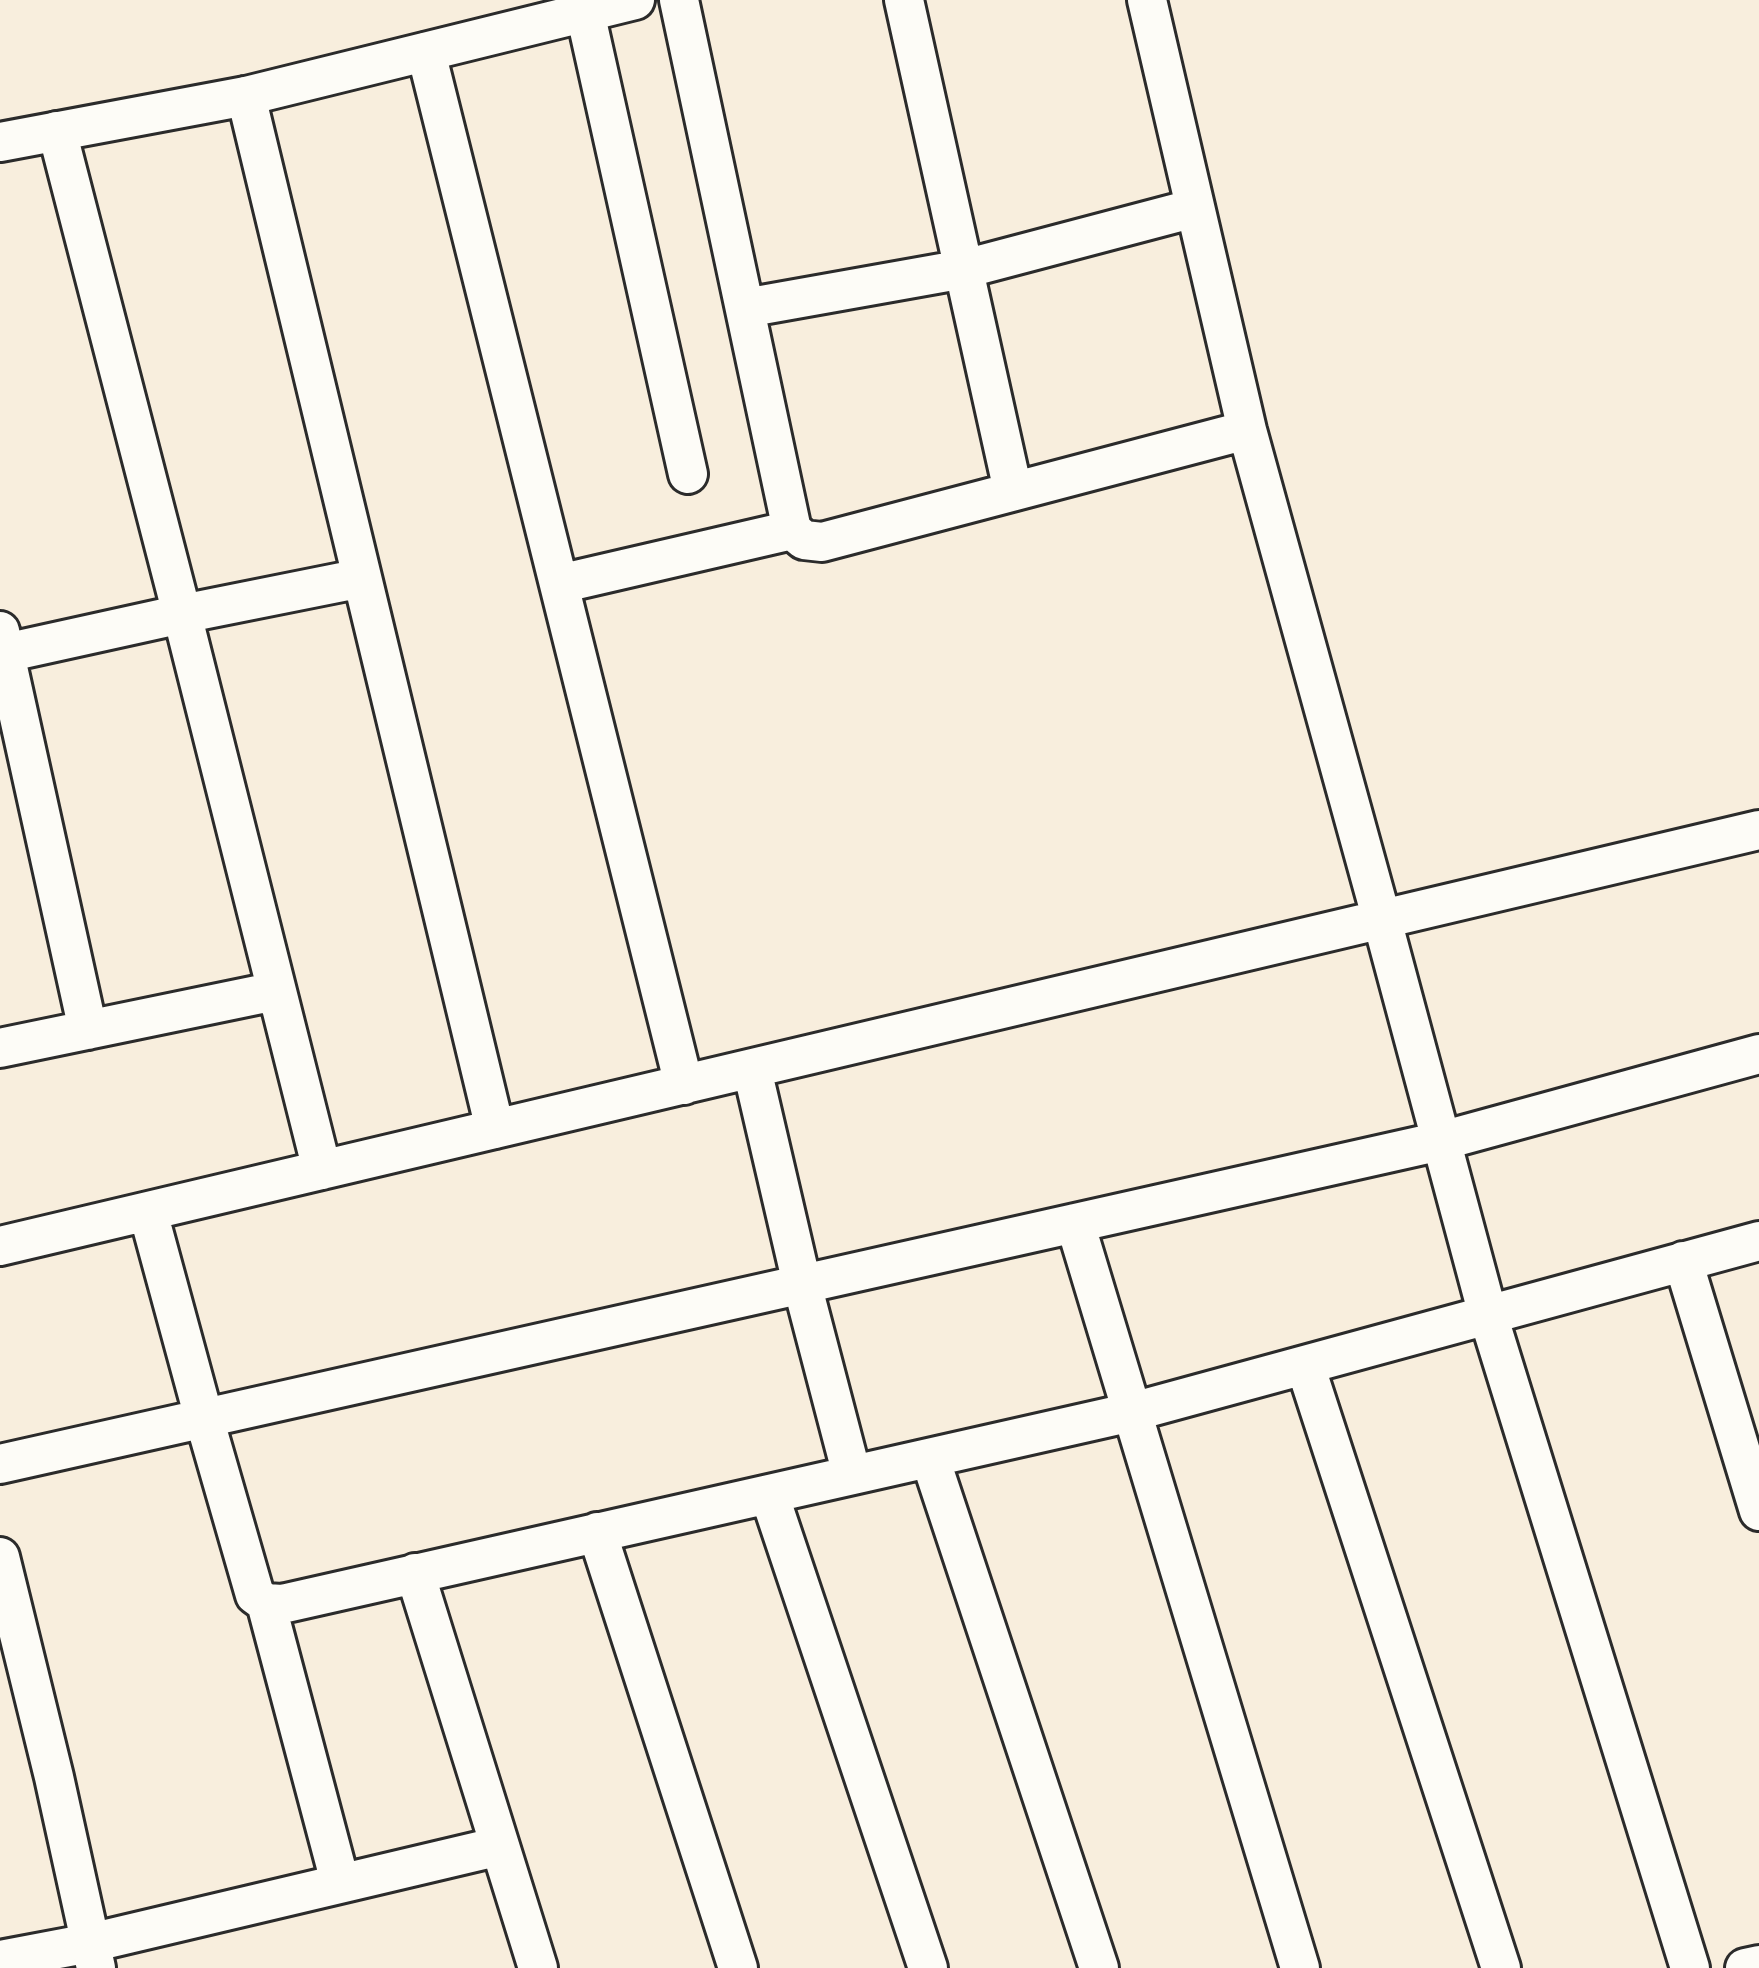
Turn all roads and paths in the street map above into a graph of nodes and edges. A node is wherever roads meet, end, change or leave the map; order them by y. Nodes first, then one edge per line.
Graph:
1 (635, 0) edge
2 (679, 0) edge
3 (904, 0) edge
4 (1147, 0) edge
5 (585, 12) junction
6 (426, 52) junction
7 (246, 96) junction
8 (57, 131) junction
9 (0, 142) edge
10 (1195, 208) junction
11 (964, 269) junction
12 (745, 308) junction
13 (1247, 430) junction
14 (688, 474) dead end
15 (1013, 491) junction
16 (792, 530) junction
17 (362, 578) junction
18 (559, 584) junction
19 (182, 614) junction
20 (2, 642) edge
21 (1759, 831) edge
22 (1382, 919) junction
23 (275, 991) junction
24 (88, 1030) junction
25 (0, 1048) edge
26 (1759, 1054) edge
27 (752, 1069) junction
28 (684, 1085) junction
29 (495, 1129) junction
30 (1441, 1141) junction
31 (321, 1170) junction
32 (148, 1212) junction
33 (1075, 1223) junction
34 (1759, 1241) edge
35 (0, 1246) edge
36 (1683, 1261) junction
37 (802, 1284) junction
38 (1488, 1315) junction
39 (1305, 1365) junction
40 (1132, 1412) junction
41 (204, 1418) junction
42 (930, 1458) junction
43 (0, 1464) edge
44 (852, 1475) junction
45 (769, 1494) junction
46 (1759, 1511) edge
47 (597, 1532) junction
48 (0, 1557) edge
49 (415, 1573) junction
50 (266, 1603) junction
51 (500, 1846) junction
52 (340, 1882) junction
53 (93, 1955) edge
54 (0, 1959) edge
55 (1759, 1965) edge
56 (538, 1968) edge
57 (738, 1968) edge
58 (928, 1968) edge
59 (1099, 1968) edge
60 (1300, 1968) edge
61 (1501, 1968) edge
62 (1690, 1968) edge
63 (1745, 1968) edge

1 - 5 street
2 - 12 street
3 - 11 street
4 - 10 street
5 - 6 street
5 - 14 street
6 - 7 street
6 - 18 street
7 - 8 street
7 - 17 street
8 - 9 street
8 - 19 street
10 - 11 street
10 - 13 street
11 - 12 street
11 - 15 street
12 - 16 street
13 - 15 street
13 - 22 street
15 - 16 street
16 - 18 street
17 - 19 street
17 - 29 street
18 - 28 street
19 - 20 street
19 - 23 street
20 - 24 street
21 - 22 street
22 - 27 street
22 - 30 street
23 - 24 street
23 - 31 street
24 - 25 street
26 - 30 street
27 - 28 street
27 - 37 street
28 - 29 street
29 - 31 street
30 - 33 street
30 - 38 street
31 - 32 street
32 - 35 street
32 - 41 street
33 - 37 street
33 - 40 street
34 - 36 street
36 - 38 street
36 - 46 street
37 - 41 street
37 - 44 street
38 - 39 street
38 - 62 street
39 - 40 street
39 - 61 street
40 - 42 street
40 - 60 street
41 - 43 street
41 - 50 street
42 - 44 street
42 - 59 street
44 - 45 street
45 - 47 street
45 - 58 street
47 - 49 street
47 - 57 street
48 - 53 street
49 - 50 street
49 - 51 street
50 - 52 street
51 - 52 street
51 - 56 street
52 - 53 street
53 - 54 street
55 - 63 street

